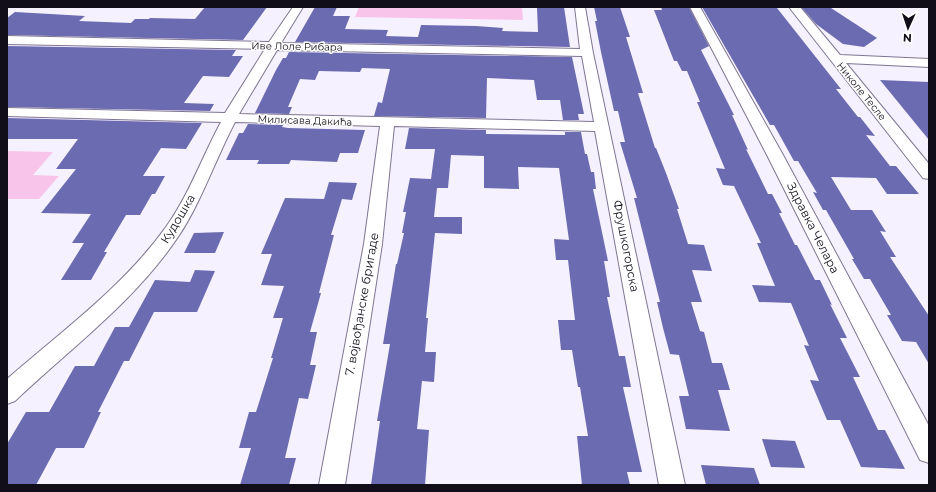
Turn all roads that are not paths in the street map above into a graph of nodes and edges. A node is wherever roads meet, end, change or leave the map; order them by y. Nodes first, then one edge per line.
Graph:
1 (298, 7) edge
2 (580, 7) edge
3 (695, 7) edge
4 (794, 7) edge
5 (7, 40) edge
6 (274, 46) junction
7 (587, 53) junction
8 (836, 59) junction
9 (929, 63) edge
10 (7, 112) edge
11 (230, 117) junction
12 (387, 123) junction
13 (602, 127) junction
14 (929, 174) edge
15 (7, 393) edge
16 (929, 451) edge
17 (332, 485) edge
18 (672, 485) edge

1 - 6 street, Кудошка
2 - 7 street, Фрушкогорска
3 - 16 street, Здравка Челара
4 - 8 street, Николе Тесле
5 - 6 street, Иве Лоле Рибара
6 - 7 street, Иве Лоле Рибара
6 - 11 street, Кудошка
7 - 13 street, Фрушкогорска
8 - 9 street
8 - 14 street, Николе Тесле
10 - 11 street, Милисава Дакића
11 - 12 street, Милисава Дакића
11 - 15 street, Кудошка
12 - 13 street, Милисава Дакића
12 - 17 street, 7. војвођанске бригаде
13 - 18 street, Фрушкогорска

